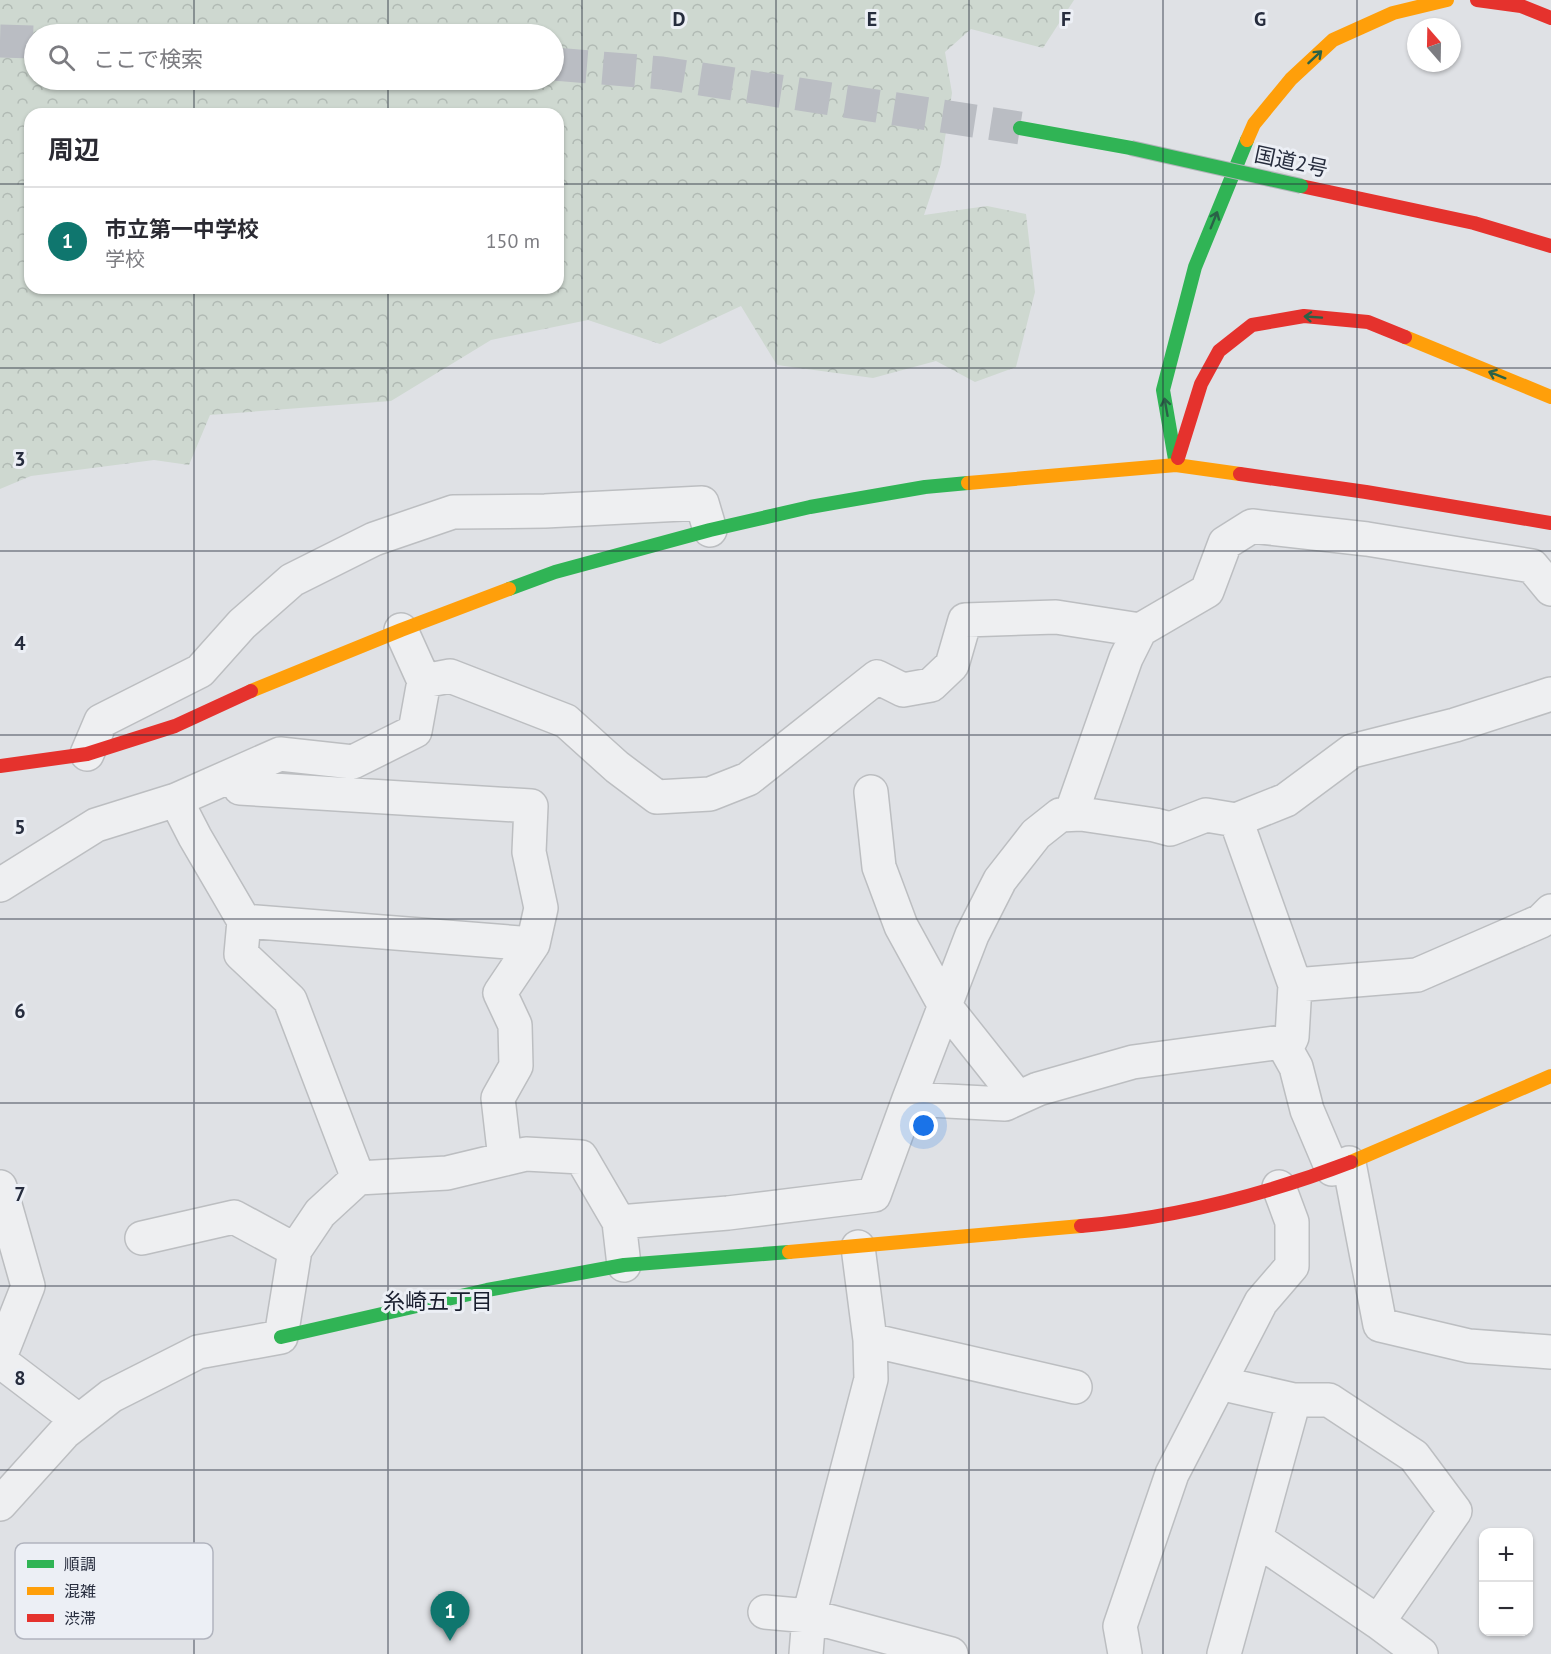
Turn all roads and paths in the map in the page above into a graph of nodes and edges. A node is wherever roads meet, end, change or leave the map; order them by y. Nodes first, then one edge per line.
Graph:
1 (1447, 0) edge
2 (1477, 0) edge
3 (1551, 18) edge
4 (1020, 128) tunnel mouth
5 (1551, 246) edge
6 (1551, 397) edge
7 (1176, 465) junction
8 (1551, 523) edge
9 (710, 530) junction
10 (1551, 589) edge
11 (400, 630) junction
12 (1140, 630) junction
13 (424, 681) junction
14 (1551, 694) edge
15 (87, 754) junction
16 (0, 766) edge
17 (233, 775) junction
18 (871, 792) dead end
19 (176, 800) junction
20 (1071, 814) junction
21 (1236, 820) junction
22 (0, 885) edge
23 (1551, 911) edge
24 (244, 921) junction
25 (533, 944) junction
26 (1296, 985) junction
27 (945, 1006) junction
28 (1286, 1049) junction
29 (1551, 1076) edge
30 (1018, 1098) junction
31 (909, 1099) junction
32 (505, 1159) junction
33 (1341, 1166) junction
34 (358, 1178) junction
35 (0, 1187) edge
36 (1279, 1187) junction
37 (728, 1213) junction
38 (619, 1222) junction
39 (142, 1238) dead end
40 (858, 1247) junction
41 (295, 1250) junction
42 (735, 1257) junction
43 (624, 1265) junction
44 (281, 1337) junction
45 (870, 1340) junction
46 (1551, 1352) edge
47 (0, 1359) edge
48 (1219, 1383) junction
49 (1075, 1387) dead end
50 (1294, 1400) junction
51 (79, 1421) junction
52 (0, 1504) edge
53 (1256, 1539) junction
54 (765, 1612) dead end
55 (809, 1616) junction
56 (1378, 1622) junction
57 (806, 1654) edge
58 (951, 1654) edge
59 (1125, 1654) edge
60 (1224, 1654) edge
61 (1421, 1654) edge

7 -> 1 main road
2 - 3 main road
4 - 5 main road, 国道2号, bridge
6 -> 7 main road
7 - 8 main road
7 - 9 main road
9 - 11 main road
9 - 15 street
10 - 12 street
11 - 13 street
11 - 15 main road
12 - 13 street
12 - 20 street
13 - 17 street
14 - 21 street
15 - 16 main road
17 - 19 street
17 - 25 street
18 - 27 street
19 - 22 street
19 - 24 street
20 - 21 street
20 - 27 street
21 - 26 street
23 - 26 street
24 - 25 street
24 - 34 street
25 - 32 street
26 - 28 street
27 - 30 street
27 - 31 street
28 - 30 street
28 - 33 street
29 - 33 main road
30 - 31 street
31 - 37 street
32 - 34 street
32 - 38 street
33 - 36 main road
33 - 46 street
34 - 41 street
35 - 47 street
36 - 40 main road
36 - 48 street
37 - 38 street
37 - 42 street
38 - 43 street
39 - 41 street
40 - 42 main road
40 - 45 street
41 - 44 street
42 - 43 main road
43 - 44 main road
44 - 51 street
45 - 49 street
45 - 55 street
47 - 51 street
48 - 50 street
48 - 59 street
50 - 53 street
50 - 56 street
51 - 52 street
53 - 56 street
53 - 60 street
54 - 55 street
55 - 57 street
55 - 58 street
56 - 61 street

